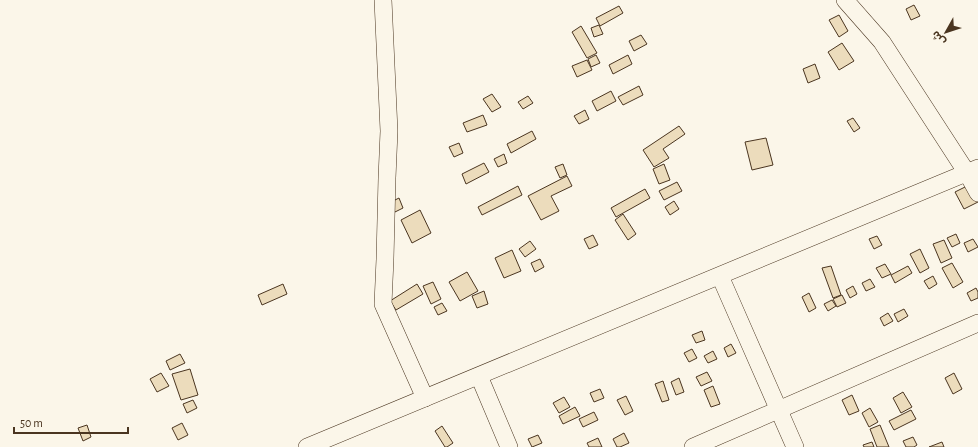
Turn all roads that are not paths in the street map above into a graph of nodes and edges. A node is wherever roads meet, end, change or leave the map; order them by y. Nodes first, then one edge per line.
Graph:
1 (383, 0) edge
2 (845, 0) edge
3 (973, 171) edge
4 (978, 193) edge
5 (720, 276) junction
6 (978, 323) edge
7 (479, 376) junction
8 (425, 398) junction
9 (778, 410) junction
10 (307, 447) edge
11 (509, 447) edge
12 (693, 447) edge
13 (795, 447) edge

1 - 8 street
2 - 3 street
3 - 4 street
3 - 5 street
5 - 7 street
5 - 9 street
6 - 9 street
7 - 8 street
7 - 11 street
8 - 10 street
9 - 12 street
9 - 13 street

